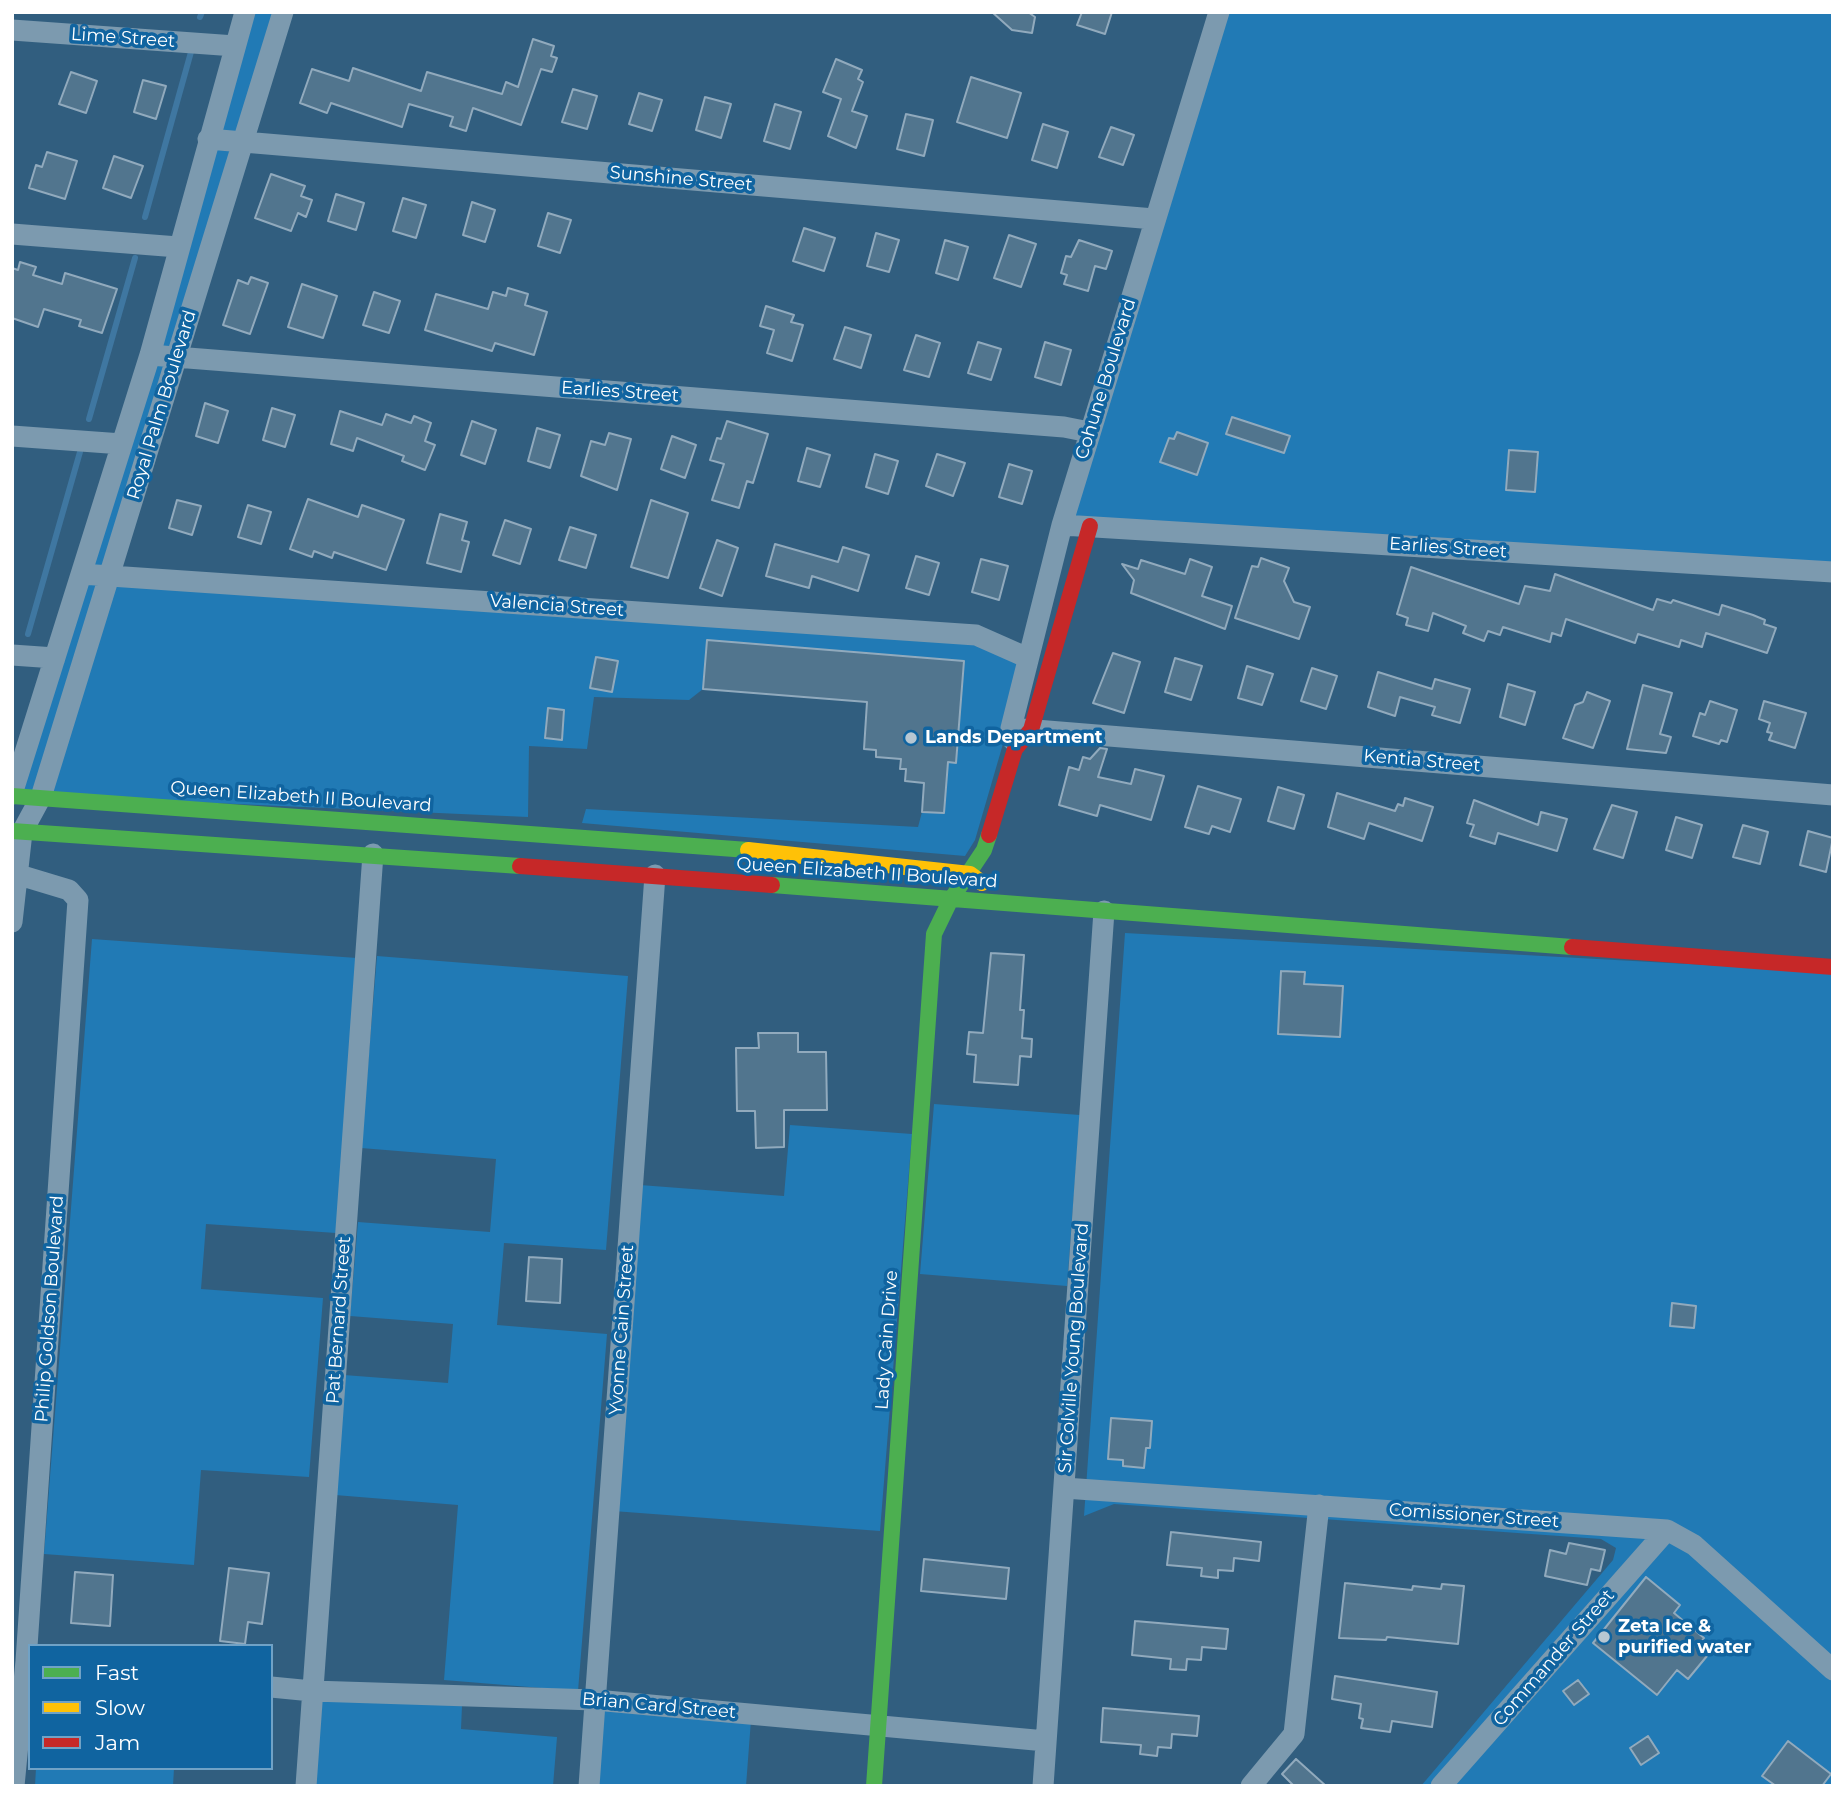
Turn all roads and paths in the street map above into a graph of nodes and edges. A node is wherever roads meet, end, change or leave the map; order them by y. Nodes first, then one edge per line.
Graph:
1 (245, 12) edge
2 (282, 12) edge
3 (1219, 12) edge
4 (12, 30) edge
5 (235, 46) junction
6 (208, 139) junction
7 (243, 142) junction
8 (1154, 219) junction
9 (12, 234) edge
10 (178, 247) junction
11 (150, 355) junction
12 (176, 357) junction
13 (1089, 432) junction
14 (12, 436) edge
15 (122, 444) junction
16 (1062, 525) junction
17 (1090, 526) junction
18 (1833, 572) edge
19 (81, 574) junction
20 (109, 576) junction
21 (12, 655) edge
22 (55, 658) junction
23 (1028, 658) junction
24 (1019, 736) junction
25 (1833, 795) edge
26 (12, 796) edge
27 (41, 797) junction
28 (17, 831) edge
29 (545, 834) junction
30 (373, 854) junction
31 (838, 858) junction
32 (541, 867) junction
33 (16, 874) junction
34 (970, 874) junction
35 (655, 875) junction
36 (834, 891) junction
37 (950, 901) junction
38 (1007, 903) junction
39 (1104, 911) junction
40 (12, 922) edge
41 (1833, 967) edge
42 (1064, 1488) junction
43 (1319, 1506) junction
44 (1667, 1530) junction
45 (29, 1644) edge
46 (28, 1661) edge
47 (1833, 1670) edge
48 (273, 1687) edge
49 (312, 1691) junction
50 (595, 1700) junction
51 (879, 1725) junction
52 (1046, 1741) junction
53 (14, 1786) edge
54 (306, 1786) edge
55 (589, 1786) edge
56 (874, 1786) edge
57 (1043, 1786) edge
58 (1251, 1786) edge
59 (1441, 1786) edge

1 - 5 street, Royal Palm Boulevard
2 - 7 street, Royal Palm Boulevard
3 - 8 street, Cohune Boulevard
4 - 5 street, Lime Street
5 - 6 street, Royal Palm Boulevard
6 - 7 street, Sunshine Street
6 - 10 street, Royal Palm Boulevard
7 - 8 street, Sunshine Street
7 - 12 street, Royal Palm Boulevard
8 - 13 street, Cohune Boulevard
9 - 10 street
10 - 11 street, Royal Palm Boulevard
11 - 12 street, Earlies Street
11 - 15 street, Royal Palm Boulevard
12 - 13 street, Earlies Street
12 - 20 street, Royal Palm Boulevard
13 - 16 street, Cohune Boulevard
14 - 15 street
15 - 19 street, Royal Palm Boulevard
16 - 17 street, Earlies Street
16 - 23 street, Cohune Boulevard
17 - 18 street, Earlies Street
17 - 24 street, Cohune Boulevard
19 - 20 street, Valencia Street
19 - 22 street, Royal Palm Boulevard
20 - 23 street, Valencia Street
20 - 27 street, Royal Palm Boulevard
21 - 22 street
22 - 26 street, Royal Palm Boulevard
23 - 24 street, Cohune Boulevard
24 - 25 street, Kentia Street
24 - 34 street, Cohune Boulevard
26 - 27 street, Queen Elizabeth II Boulevard
26 - 28 street
27 - 28 street, Royal Palm Boulevard
27 - 29 street, Queen Elizabeth II Boulevard
28 - 30 street, Queen Elizabeth II Boulevard
28 - 33 street
29 - 31 street, Queen Elizabeth II Boulevard
29 - 32 street
30 - 32 street, Queen Elizabeth II Boulevard
30 - 49 street, Pat Bernard Street
31 - 34 street, Queen Elizabeth II Boulevard
31 - 36 street
32 - 35 street, Queen Elizabeth II Boulevard
33 - 40 street
33 - 45 street, Philip Goldson Boulevard
34 - 37 street, Lady Cain Drive
34 - 38 street, Queen Elizabeth II Boulevard
35 - 36 street, Queen Elizabeth II Boulevard
35 - 50 street, Yvonne Cain Street
36 - 37 street, Queen Elizabeth II Boulevard
37 - 38 street, Queen Elizabeth II Boulevard
37 - 51 street, Lady Cain Drive
38 - 39 street
39 - 41 street
39 - 42 street, Sir Colville Young Boulevard
42 - 43 street, Comissioner Street
42 - 52 street, Sir Colville Young Boulevard
43 - 44 street, Comissioner Street
43 - 58 street
44 - 47 street, Comissioner Street
44 - 59 street, Commander Street
46 - 53 street, Philip Goldson Boulevard
48 - 49 street, Brian Card Street
49 - 50 street, Brian Card Street
49 - 54 street, Pat Bernard Street
50 - 51 street, Brian Card Street
50 - 55 street, Yvonne Cain Street
51 - 52 street, Brian Card Street
51 - 56 street, Lady Cain Drive
52 - 57 street, Sir Colville Young Boulevard

